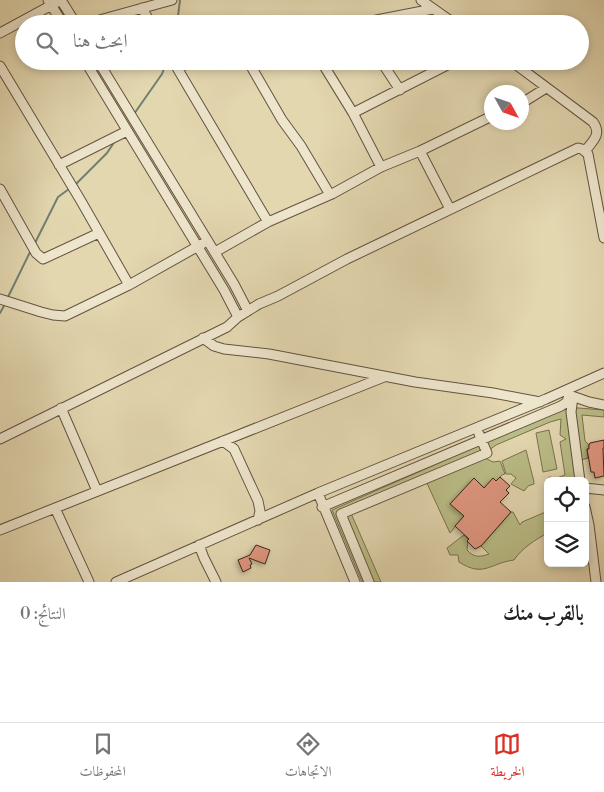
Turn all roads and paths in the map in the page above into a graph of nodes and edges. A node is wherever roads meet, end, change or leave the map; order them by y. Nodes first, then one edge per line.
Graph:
1 (61, 0) edge
2 (172, 0) edge
3 (421, 0) edge
4 (50, 3) edge
5 (142, 8) junction
6 (433, 9) junction
7 (30, 15) edge
8 (57, 15) edge
9 (70, 15) edge
10 (117, 15) edge
11 (146, 15) edge
12 (402, 15) edge
13 (441, 15) edge
14 (15, 24) edge
15 (0, 33) edge
16 (0, 66) edge
17 (91, 70) edge
18 (104, 70) edge
19 (179, 70) edge
20 (253, 70) edge
21 (327, 70) edge
22 (387, 70) edge
23 (438, 70) edge
24 (523, 70) edge
25 (546, 88) junction
26 (400, 90) junction
27 (529, 98) edge
28 (353, 113) junction
29 (484, 120) edge
30 (128, 131) junction
31 (420, 151) junction
32 (585, 152) junction
33 (59, 166) junction
34 (381, 167) junction
35 (0, 189) edge
36 (332, 194) junction
37 (450, 209) junction
38 (268, 222) junction
39 (99, 233) junction
40 (604, 238) edge
41 (208, 241) junction
42 (198, 247) junction
43 (215, 252) junction
44 (129, 285) junction
45 (0, 299) edge
46 (248, 311) junction
47 (238, 317) junction
48 (203, 338) junction
49 (604, 373) edge
50 (384, 377) junction
51 (568, 394) junction
52 (540, 402) junction
53 (604, 405) edge
54 (61, 408) junction
55 (477, 428) junction
56 (239, 435) junction
57 (0, 439) edge
58 (481, 439) junction
59 (223, 441) junction
60 (234, 449) junction
61 (579, 477) edge
62 (589, 488) edge
63 (604, 490) edge
64 (97, 491) junction
65 (318, 493) junction
66 (335, 502) junction
67 (322, 507) junction
68 (55, 508) junction
69 (341, 514) junction
70 (258, 520) junction
71 (588, 522) edge
72 (0, 530) edge
73 (199, 545) junction
74 (130, 579) edge
75 (89, 582) edge
76 (116, 582) edge
77 (216, 582) edge
78 (355, 582) edge
79 (369, 582) edge
80 (596, 582) edge

1 - 4 street
1 - 9 street
2 - 5 street
3 - 6 street
4 - 7 street
4 - 8 street
5 - 10 street
5 - 11 street
6 - 12 street
6 - 13 street
14 - 15 street
16 - 33 street
17 - 30 street
18 - 41 street
19 - 38 street
20 - 36 street
21 - 28 street
22 - 26 street
23 - 26 street
24 - 25 street
25 - 27 street
25 - 32 street
26 - 28 street
28 - 34 street
29 - 31 street
30 - 33 street
30 - 42 street
31 - 34 street
31 - 37 street
32 - 37 street
32 - 40 street
33 - 39 street
34 - 36 street
35 - 39 street
36 - 38 street
37 - 46 street
38 - 43 street
39 - 44 street
41 - 42 street
41 - 43 street
42 - 44 street
42 - 47 street
43 - 46 street
44 - 45 street
46 - 47 street
47 - 48 street
48 - 50 street
48 - 54 street
49 - 51 street
50 - 52 street
50 - 56 street
51 - 52 street
51 - 53 street
51 - 58 street
51 - 61 street
52 - 55 street
54 - 57 street
54 - 64 street
55 - 58 street
55 - 65 street
56 - 59 street
56 - 60 street
58 - 66 street
58 - 69 street
59 - 60 street
59 - 64 street
60 - 70 street
62 - 63 street
64 - 68 street
65 - 67 street
65 - 70 street
66 - 67 street
66 - 69 street
67 - 78 street
68 - 72 street
68 - 75 street
69 - 79 street
70 - 73 street
71 - 80 street
73 - 74 street
73 - 77 street
74 - 76 street

